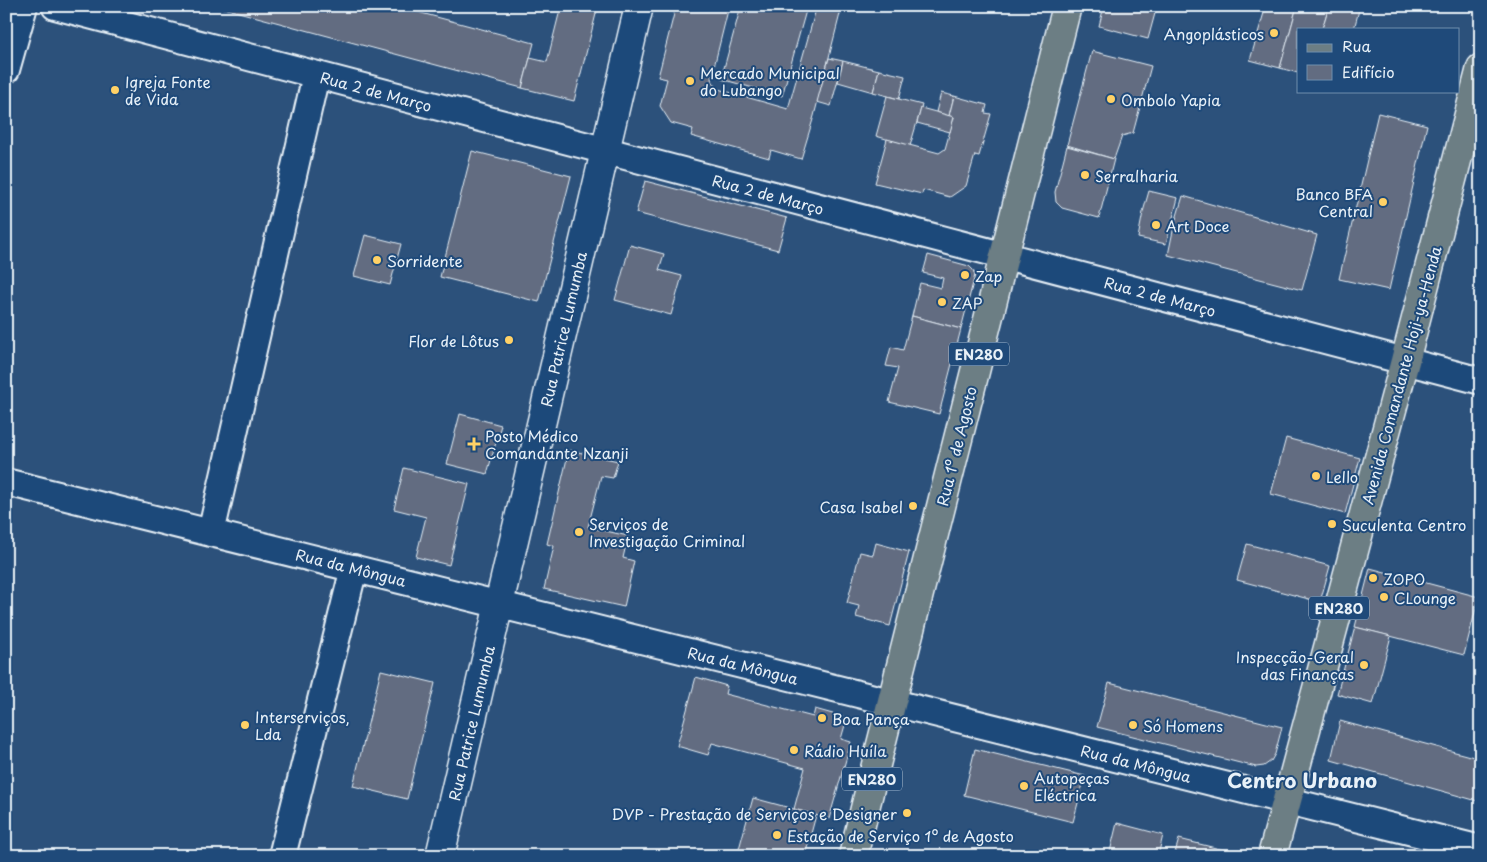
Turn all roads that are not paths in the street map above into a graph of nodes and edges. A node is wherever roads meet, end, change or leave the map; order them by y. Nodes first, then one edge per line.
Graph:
1 (24, 6) edge
2 (56, 6) edge
3 (639, 6) edge
4 (1067, 6) edge
5 (1481, 68) edge
6 (6, 70) edge
7 (316, 76) junction
8 (605, 152) junction
9 (1004, 256) junction
10 (1405, 361) junction
11 (1481, 381) edge
12 (6, 482) edge
13 (210, 533) junction
14 (354, 568) junction
15 (498, 604) junction
16 (892, 702) junction
17 (1288, 801) junction
18 (1481, 849) edge
19 (282, 856) edge
20 (440, 856) edge
21 (853, 856) edge
22 (1272, 856) edge

1 - 6 street
2 - 7 street, Rua 2 de Março
3 - 8 street, Rua Patrice Lumumba
4 - 9 main road, Rua 1º de Agosto / EN280
5 - 10 main road, Avenida Comandante Hoji-ya-Henda / EN280
7 - 8 street, Rua 2 de Março
7 - 13 street
8 - 9 street, Rua 2 de Março
8 - 15 street, Rua Patrice Lumumba
9 - 10 street, Rua 2 de Março
9 - 16 main road, Rua 1º de Agosto / EN280
10 - 11 street, Rua 2 de Março
10 - 17 main road, Avenida Comandante Hoji-ya-Henda / EN280
12 - 13 street, Rua da Môngua
13 - 14 street, Rua da Môngua
14 - 15 street, Rua da Môngua
14 - 19 street
15 - 16 street, Rua da Môngua
15 - 20 street, Rua Patrice Lumumba
16 - 17 street, Rua da Môngua
16 - 21 main road, Rua 1º de Agosto / EN280
17 - 18 street, Rua da Môngua
17 - 22 main road, Avenida Comandante Hoji-ya-Henda / EN280

